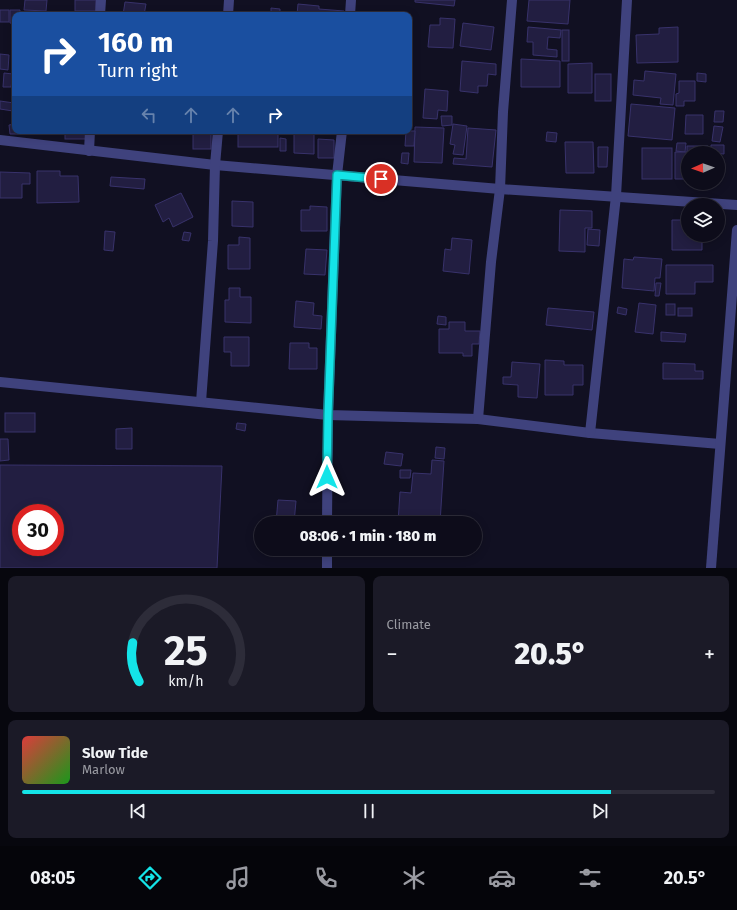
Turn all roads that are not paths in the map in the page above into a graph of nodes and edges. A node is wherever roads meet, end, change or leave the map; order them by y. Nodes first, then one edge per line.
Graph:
1 (101, 0) edge
2 (229, 0) edge
3 (350, 0) edge
4 (512, 0) edge
5 (627, 0) edge
6 (100, 12) edge
7 (228, 12) edge
8 (350, 12) edge
9 (90, 134) edge
10 (218, 134) edge
11 (342, 134) edge
12 (0, 140) edge
13 (89, 151) junction
14 (216, 165) junction
15 (337, 175) junction
16 (500, 190) junction
17 (616, 196) junction
18 (737, 205) edge
19 (737, 230) edge
20 (0, 382) edge
21 (201, 402) junction
22 (328, 415) junction
23 (478, 419) junction
24 (590, 433) junction
25 (720, 444) junction
26 (327, 516) edge
27 (327, 556) edge
28 (327, 568) edge
29 (711, 568) edge

1 - 6 street
2 - 7 street
3 - 8 street
4 - 16 street
5 - 17 street
9 - 13 street
10 - 14 street
11 - 15 street
12 - 13 street
13 - 14 street
14 - 15 street
14 - 21 street
15 - 16 street
15 - 22 street
16 - 17 street
16 - 23 street
17 - 18 street
17 - 24 street
19 - 25 street
20 - 21 street
21 - 22 street
22 - 23 street
22 - 26 street
23 - 24 street
24 - 25 street
25 - 29 street
27 - 28 street

